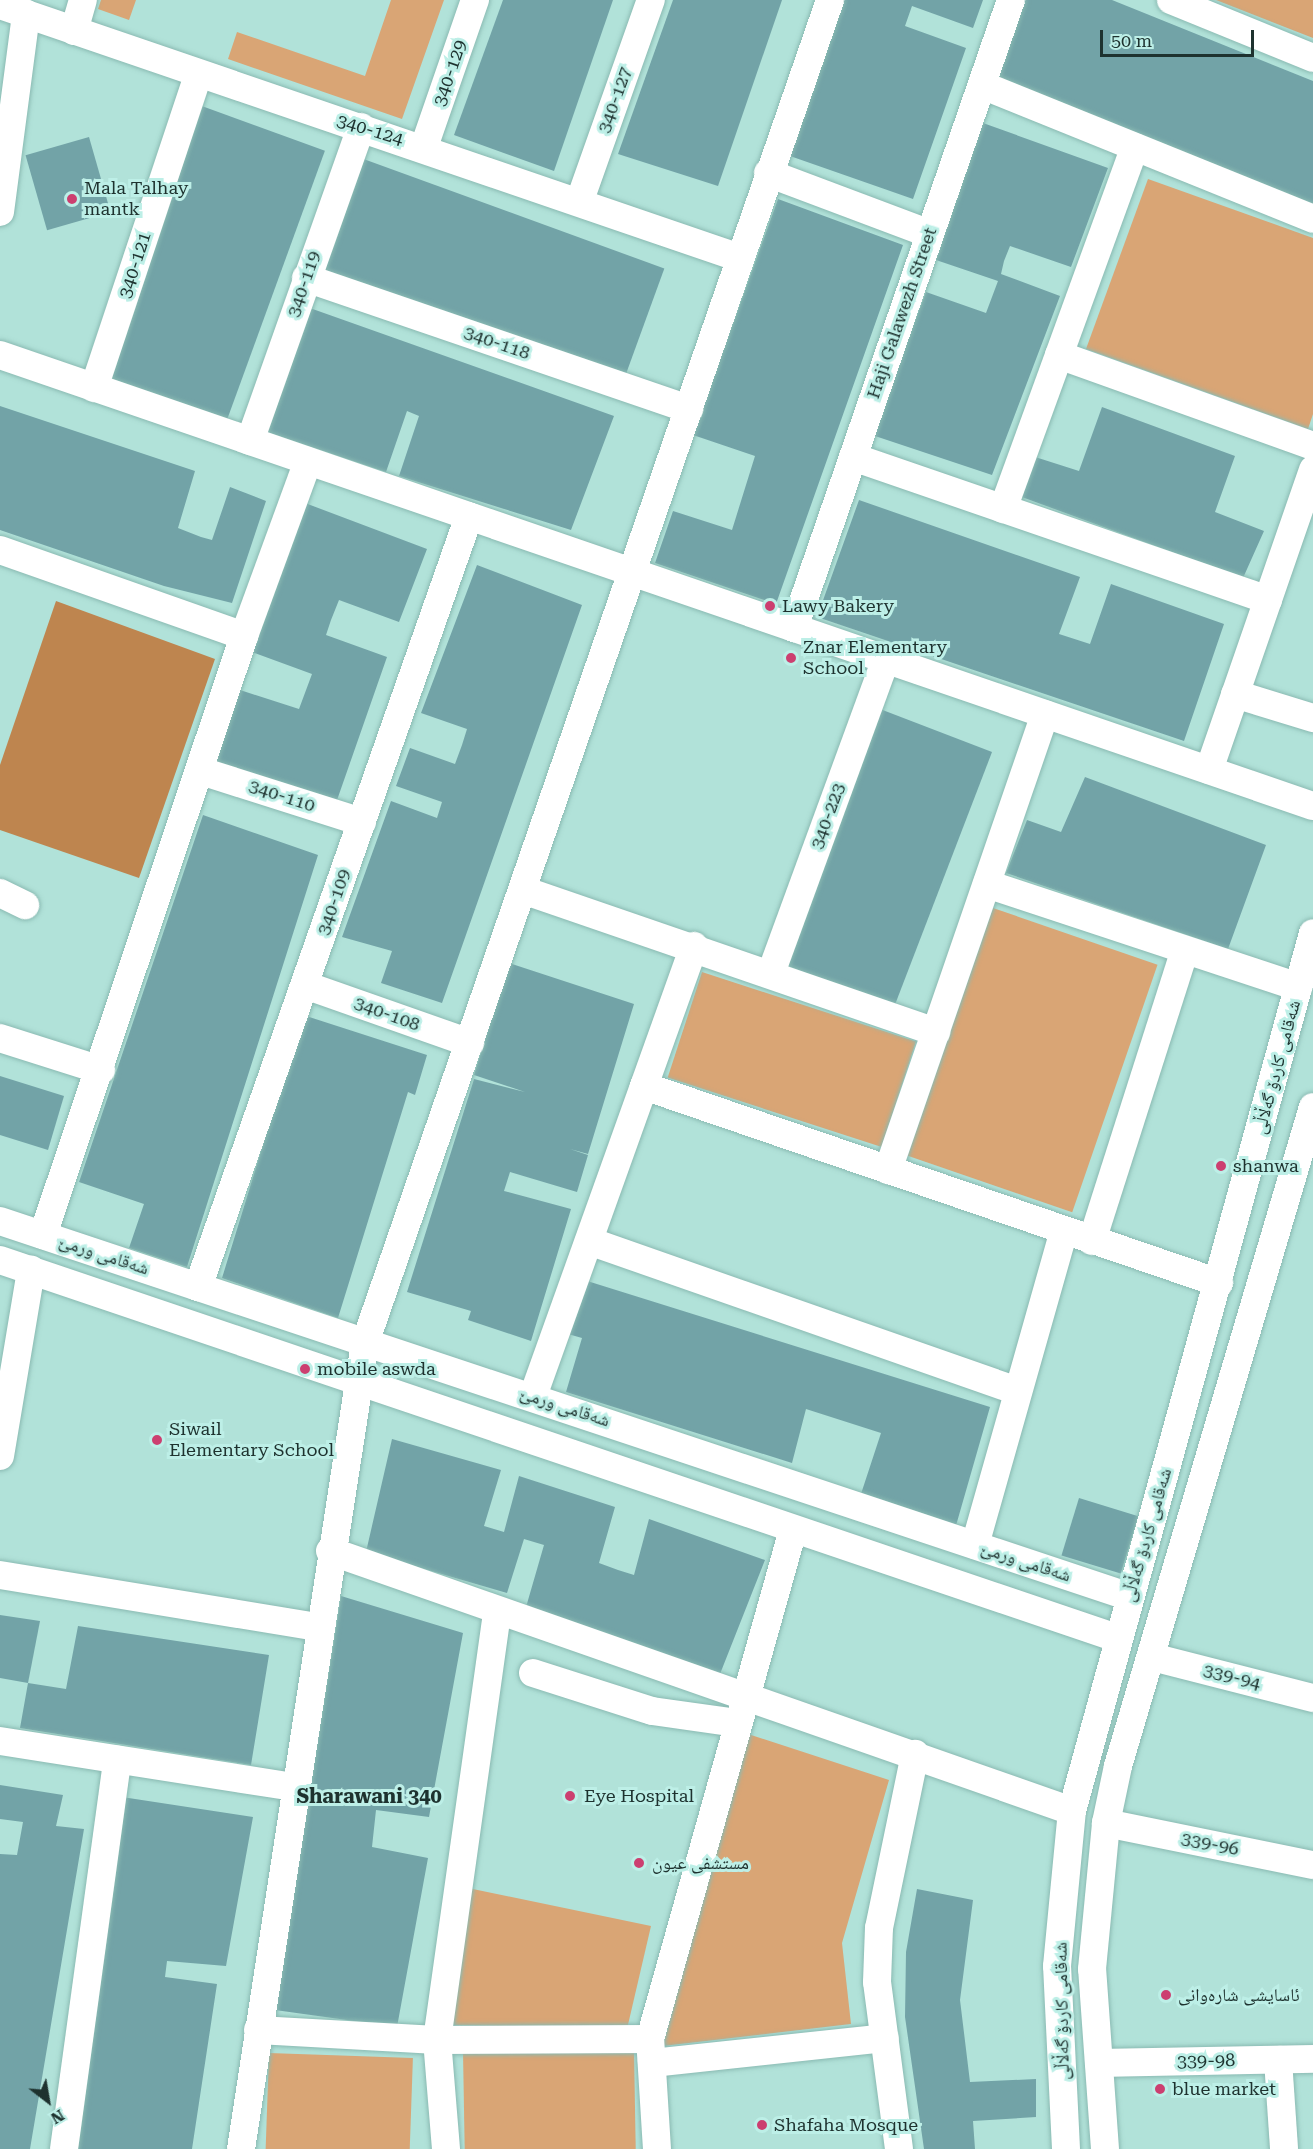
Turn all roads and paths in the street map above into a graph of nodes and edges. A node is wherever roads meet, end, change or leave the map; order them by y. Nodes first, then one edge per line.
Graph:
1 (82, 0) edge
2 (475, 0) edge
3 (651, 0) edge
4 (830, 0) edge
5 (1011, 0) edge
6 (1171, 0) edge
7 (0, 5) edge
8 (27, 14) junction
9 (74, 31) junction
10 (1313, 58) edge
11 (198, 75) junction
12 (982, 85) junction
13 (360, 127) junction
14 (424, 147) junction
15 (1135, 147) junction
16 (768, 173) junction
17 (580, 200) junction
18 (0, 212) edge
19 (1313, 219) edge
20 (928, 233) junction
21 (740, 258) junction
22 (306, 278) junction
23 (0, 355) edge
24 (1059, 356) junction
25 (94, 388) junction
26 (689, 409) junction
27 (250, 441) junction
28 (1313, 446) edge
29 (853, 457) junction
30 (308, 461) junction
31 (1313, 470) edge
32 (1003, 508) junction
33 (469, 516) junction
34 (0, 550) edge
35 (633, 572) junction
36 (1268, 600) junction
37 (794, 628) junction
38 (244, 636) junction
39 (886, 659) junction
40 (1235, 694) junction
41 (1045, 714) junction
42 (1313, 718) edge
43 (1209, 770) junction
44 (201, 771) junction
45 (1313, 806) edge
46 (362, 822) junction
47 (987, 884) junction
48 (523, 890) junction
49 (1313, 933) edge
50 (694, 946) junction
51 (1185, 950) junction
52 (771, 973) junction
53 (305, 985) junction
54 (1298, 987) junction
55 (936, 1032) junction
56 (0, 1038) edge
57 (470, 1044) junction
58 (101, 1070) junction
59 (644, 1086) junction
60 (1313, 1107) edge
61 (888, 1170) junction
62 (1304, 1183) edge
63 (0, 1221) edge
64 (1064, 1231) junction
65 (43, 1235) junction
66 (1092, 1240) junction
67 (589, 1241) junction
68 (0, 1260) edge
69 (31, 1270) junction
70 (1219, 1283) junction
71 (198, 1287) junction
72 (365, 1343) junction
73 (357, 1377) junction
74 (1018, 1391) junction
75 (1189, 1391) junction
76 (533, 1396) junction
77 (1225, 1401) junction
78 (0, 1456) edge
79 (793, 1530) junction
80 (975, 1545) junction
81 (330, 1551) junction
82 (0, 1575) edge
83 (1130, 1597) junction
84 (497, 1612) junction
85 (319, 1627) junction
86 (1117, 1638) junction
87 (1152, 1657) junction
88 (533, 1673) dead end
89 (743, 1696) junction
90 (1313, 1698) edge
91 (736, 1723) junction
92 (0, 1741) edge
93 (915, 1754) junction
94 (117, 1760) junction
95 (295, 1787) junction
96 (1072, 1811) junction
97 (1106, 1823) junction
98 (1313, 1864) edge
99 (258, 2030) junction
100 (885, 2038) junction
101 (437, 2040) junction
102 (651, 2051) junction
103 (1278, 2060) junction
104 (1313, 2060) edge
105 (1099, 2063) junction
106 (64, 2149) edge
107 (241, 2149) edge
108 (446, 2149) edge
109 (657, 2149) edge
110 (900, 2149) edge
111 (1066, 2149) edge
112 (1105, 2149) edge
113 (1284, 2149) edge

1 - 9 street
2 - 14 street, 340-129
3 - 17 street, 340-127
4 - 16 street
5 - 12 street, Haji Galawezh Street
6 - 10 street
7 - 8 street, 340-124
8 - 9 street, 340-124
8 - 18 street
9 - 11 street, 340-124
11 - 13 street, 340-124
11 - 25 street, 340-121
12 - 15 street
12 - 20 street, Haji Galawezh Street
13 - 14 street, 340-124
13 - 22 street, 340-119
14 - 17 street, 340-124
15 - 19 street
15 - 24 street
16 - 20 street
16 - 21 street
17 - 21 street, 340-124
20 - 29 street, Haji Galawezh Street
21 - 26 street
22 - 26 street, 340-118
22 - 27 street, 340-119
23 - 25 street
24 - 28 street
24 - 32 street
25 - 27 street
26 - 35 street
27 - 30 street
29 - 32 street
29 - 37 street, Haji Galawezh Street
30 - 33 street
30 - 38 street
31 - 36 street
32 - 36 street
33 - 35 street
33 - 46 street, 340-109
34 - 38 street
35 - 37 street
35 - 48 street
36 - 40 street
37 - 39 street
38 - 44 street
39 - 41 street
39 - 52 street, 340-223
40 - 42 street
40 - 43 street
41 - 43 street
41 - 47 street
43 - 45 street
44 - 46 street, 340-110
44 - 58 street
46 - 53 street, 340-109
47 - 51 street
47 - 55 street
48 - 50 street
48 - 57 street
49 - 54 street, شەقامی کاردۆ گەڵاڵی
50 - 52 street
50 - 59 street
51 - 54 street
51 - 66 street
52 - 55 street
53 - 57 street, 340-108
53 - 71 street, 340-109
54 - 70 street, شەقامی کاردۆ گەڵاڵی
55 - 61 street
56 - 58 street
57 - 72 street
58 - 65 street
59 - 61 street
59 - 67 street
60 - 62 street, شەقامی کاردۆ گەڵاڵی
61 - 64 street
62 - 77 street, شەقامی کاردۆ گەڵاڵی
63 - 65 street, شەقامی ورمێ
64 - 66 street
64 - 74 street
65 - 71 street, شەقامی ورمێ
66 - 70 street
67 - 74 street
67 - 76 street
68 - 69 street, شەقامی ورمێ
69 - 73 street, شەقامی ورمێ
69 - 78 street
70 - 75 street, شەقامی کاردۆ گەڵاڵی
71 - 72 street, شەقامی ورمێ
72 - 73 street
72 - 76 street, شەقامی ورمێ
73 - 79 street, شەقامی ورمێ
73 - 81 street
74 - 80 street
75 - 77 street
75 - 83 street, شەقامی کاردۆ گەڵاڵی
76 - 80 street, شەقامی ورمێ
77 - 87 street, شەقامی کاردۆ گەڵاڵی
79 - 86 street, شەقامی ورمێ
79 - 89 street
80 - 83 street, شەقامی ورمێ
81 - 84 street
81 - 85 street
82 - 85 street
83 - 86 street, شەقامی کاردۆ گەڵاڵی
84 - 89 street
84 - 101 street
85 - 95 street
86 - 96 street, شەقامی کاردۆ گەڵاڵی
87 - 90 street, 339-94
87 - 97 street, شەقامی کاردۆ گەڵاڵی
88 - 91 street
89 - 91 street
89 - 93 street
91 - 102 street
92 - 94 street
93 - 96 street
93 - 100 street
94 - 95 street
94 - 106 street
95 - 99 street
96 - 111 street, شەقامی کاردۆ گەڵاڵی
97 - 98 street, 339-96
97 - 105 street, شەقامی کاردۆ گەڵاڵی
99 - 101 street
99 - 107 street
100 - 102 street
100 - 110 street
101 - 102 street
101 - 108 street
102 - 109 street
103 - 104 street, 339-98
103 - 105 street, 339-98
103 - 113 street
105 - 112 street, شەقامی کاردۆ گەڵاڵی

